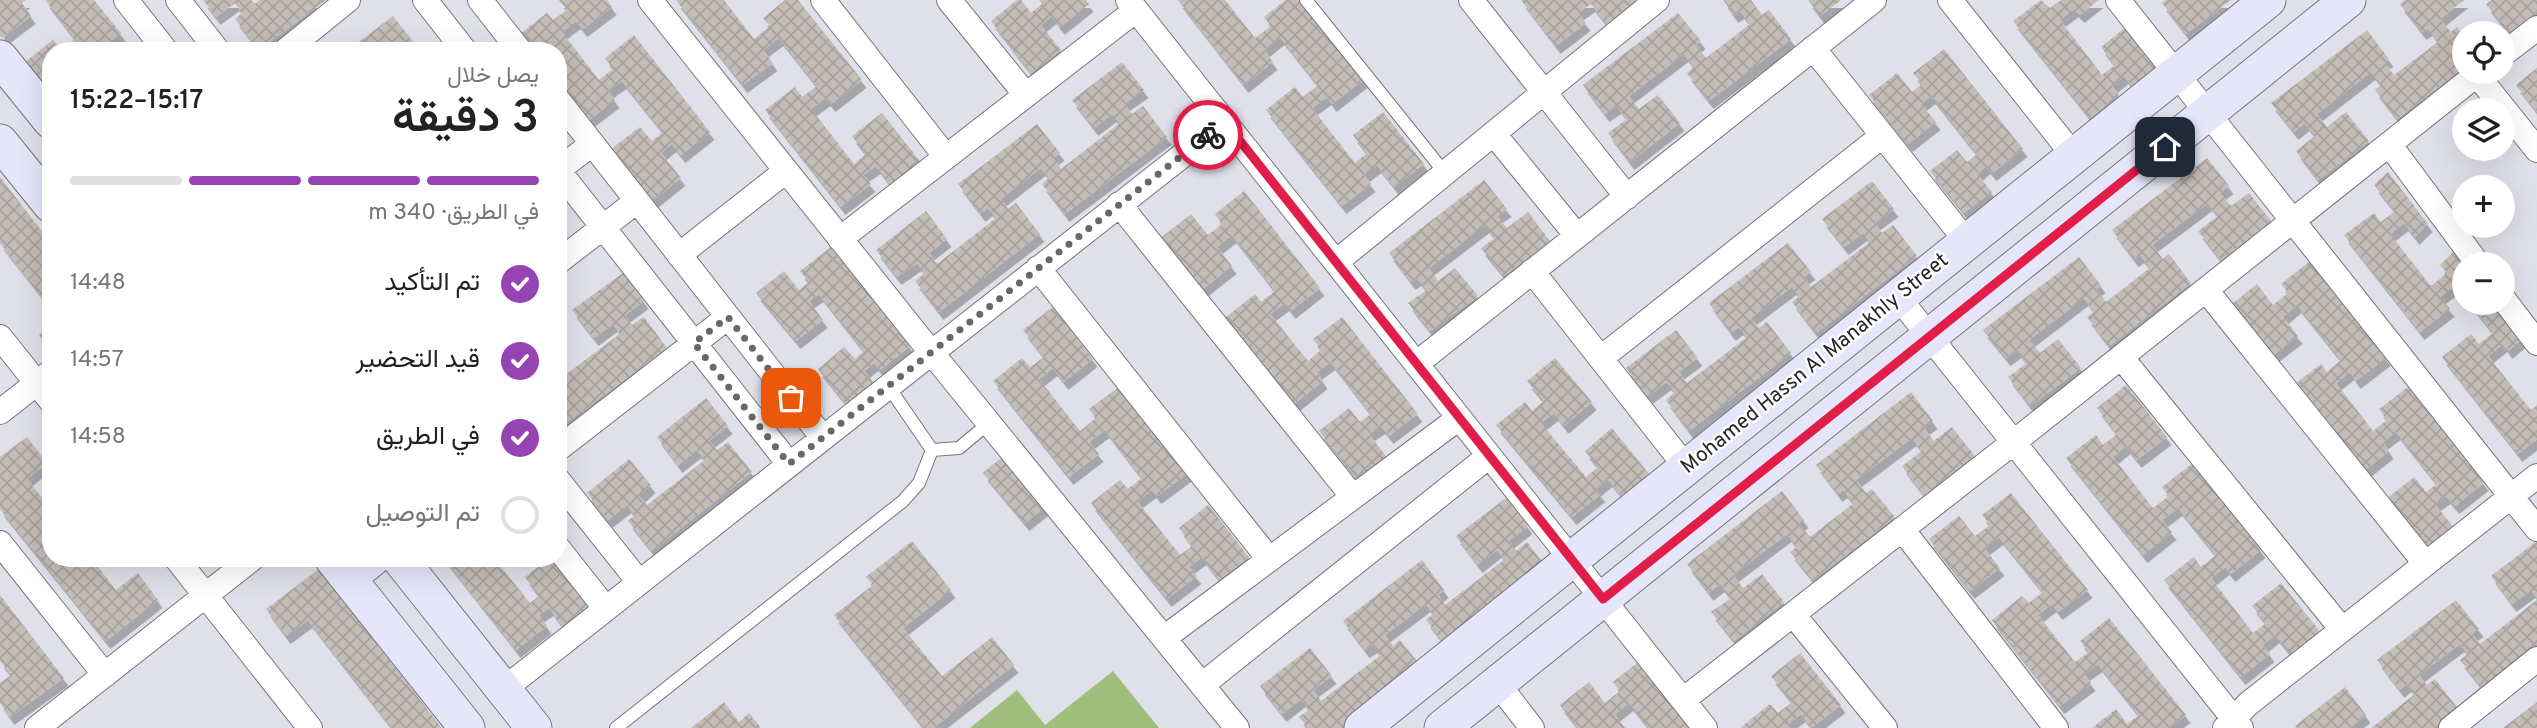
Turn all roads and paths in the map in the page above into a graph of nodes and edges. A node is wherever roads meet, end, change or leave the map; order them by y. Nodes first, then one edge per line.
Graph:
1 (126, 0) edge
2 (178, 0) edge
3 (348, 0) edge
4 (425, 0) edge
5 (480, 0) edge
6 (650, 0) edge
7 (823, 0) edge
8 (949, 0) edge
9 (1306, 0) edge
10 (1471, 0) edge
11 (1657, 0) edge
12 (1874, 0) edge
13 (1950, 0) edge
14 (2119, 0) edge
15 (2268, 0) edge
16 (2348, 0) edge
17 (1132, 5) edge
18 (2537, 28) edge
19 (159, 42) edge
20 (211, 42) edge
21 (296, 42) edge
22 (458, 42) edge
23 (508, 42) edge
24 (2515, 45) edge
25 (1813, 48) junction
26 (0, 58) edge
27 (2176, 73) junction
28 (2464, 84) edge
29 (2486, 84) edge
30 (1544, 93) junction
31 (1026, 95) junction
32 (42, 110) edge
33 (567, 112) edge
34 (2208, 113) junction
35 (1225, 122) junction
36 (1494, 134) junction
37 (1882, 136) junction
38 (0, 142) edge
39 (592, 144) junction
40 (2389, 145) junction
41 (2537, 150) edge
42 (2074, 156) junction
43 (946, 157) junction
44 (567, 163) edge
45 (786, 171) junction
46 (1445, 173) junction
47 (567, 181) edge
48 (42, 194) edge
49 (1627, 197) junction
50 (637, 201) junction
51 (1119, 204) junction
52 (2293, 220) junction
53 (604, 227) junction
54 (1577, 236) junction
55 (841, 239) junction
56 (1967, 242) junction
57 (2469, 252) edge
58 (567, 255) edge
59 (679, 255) junction
60 (1336, 262) junction
61 (1038, 268) junction
62 (1532, 271) junction
63 (2206, 290) junction
64 (1898, 297) junction
65 (2515, 314) edge
66 (728, 317) junction
67 (1930, 336) junction
68 (0, 337) edge
69 (694, 343) junction
70 (2537, 344) edge
71 (933, 353) junction
72 (1601, 358) junction
73 (2121, 358) junction
74 (1416, 364) junction
75 (42, 381) edge
76 (888, 386) junction
77 (42, 387) edge
78 (0, 412) edge
79 (1459, 418) junction
80 (989, 423) junction
81 (823, 438) junction
82 (567, 442) edge
83 (2014, 442) junction
84 (932, 450) junction
85 (1489, 456) junction
86 (789, 464) junction
87 (1686, 467) junction
88 (2537, 476) edge
89 (567, 491) edge
90 (2511, 496) junction
91 (1353, 497) junction
92 (1902, 529) junction
93 (2537, 529) edge
94 (0, 543) edge
95 (567, 559) edge
96 (1269, 559) junction
97 (1571, 560) junction
98 (2425, 563) junction
99 (183, 567) edge
100 (241, 567) edge
101 (352, 567) edge
102 (406, 567) edge
103 (639, 582) junction
104 (205, 595) junction
105 (1603, 599) junction
106 (606, 609) junction
107 (1793, 614) junction
108 (2342, 628) junction
109 (1164, 638) junction
110 (2537, 660) edge
111 (105, 675) junction
112 (1498, 684) junction
113 (1202, 685) junction
114 (503, 689) junction
115 (1683, 700) junction
116 (2233, 725) edge
117 (37, 728) edge
118 (310, 728) edge
119 (467, 728) edge
120 (534, 728) edge
121 (616, 728) edge
122 (1237, 728) edge
123 (1362, 728) edge
124 (1442, 728) edge
125 (1532, 728) edge
126 (1705, 728) edge
127 (1885, 728) edge
128 (2056, 728) edge
129 (2451, 728) edge

1 - 19 street
2 - 20 street
3 - 21 street
4 - 22 street
5 - 23 street
6 - 45 street
7 - 43 street
8 - 31 street
9 - 46 lane
10 - 30 street
11 - 30 street
12 - 25 street
13 - 42 street
14 - 27 street
15 - 27 street, Mohamed Hassn Al Manakhly Street
16 - 34 street
17 - 31 street
17 - 35 street
18 - 24 street
25 - 37 street
25 - 49 street
26 - 32 street
27 - 34 street
27 - 42 street, Mohamed Hassn Al Manakhly Street
28 - 40 street
29 - 41 street
30 - 36 street
30 - 49 street
31 - 43 street
33 - 39 street
34 - 52 street
34 - 67 street
35 - 51 street
35 - 60 street
36 - 46 street
36 - 54 street
37 - 56 street
37 - 72 street
38 - 48 street
39 - 44 street
39 - 50 street
40 - 52 street
40 - 57 street
42 - 56 street, Mohamed Hassn Al Manakhly Street
43 - 55 street
45 - 55 street
45 - 59 street
46 - 60 street
47 - 53 street
49 - 54 street
50 - 53 street
50 - 59 street
51 - 61 street
51 - 91 street
52 - 63 street
52 - 90 street
53 - 58 street
53 - 69 street
54 - 62 street
55 - 71 street
56 - 64 street, Mohamed Hassn Al Manakhly Street
59 - 66 street
60 - 74 street
61 - 71 street
61 - 96 street
62 - 72 street
62 - 74 street
63 - 73 street
63 - 98 street
64 - 67 street
64 - 87 street, Mohamed Hassn Al Manakhly Street
65 - 70 street
66 - 69 street
66 - 81 street
67 - 83 street
67 - 105 street
68 - 75 street
69 - 82 street
69 - 86 street
71 - 76 street
71 - 80 street
72 - 87 street
73 - 83 street
73 - 108 street
74 - 79 street
76 - 81 street
76 - 84 lane
77 - 78 street
79 - 85 street
79 - 91 street
80 - 84 lane
80 - 109 street
81 - 86 street
83 - 92 street
83 - 116 street
84 - 121 lane
85 - 97 street
85 - 113 street
86 - 103 street
87 - 97 street, Mohamed Hassn Al Manakhly Street
88 - 90 street
89 - 103 street
90 - 93 street
90 - 98 street
91 - 96 street
92 - 107 street
92 - 128 street
94 - 111 street
95 - 106 street
96 - 109 street
97 - 105 street
97 - 123 street, Mohamed Hassn Al Manakhly Street
98 - 108 street
99 - 104 street
100 - 104 street
101 - 119 street
102 - 114 street
103 - 106 street
104 - 111 street
104 - 118 street
105 - 112 street
105 - 115 street
106 - 114 street
107 - 115 street
107 - 127 street
108 - 116 street
109 - 113 street
110 - 129 street
111 - 117 street
112 - 124 street
112 - 125 street
113 - 122 street
114 - 120 street
115 - 126 street

